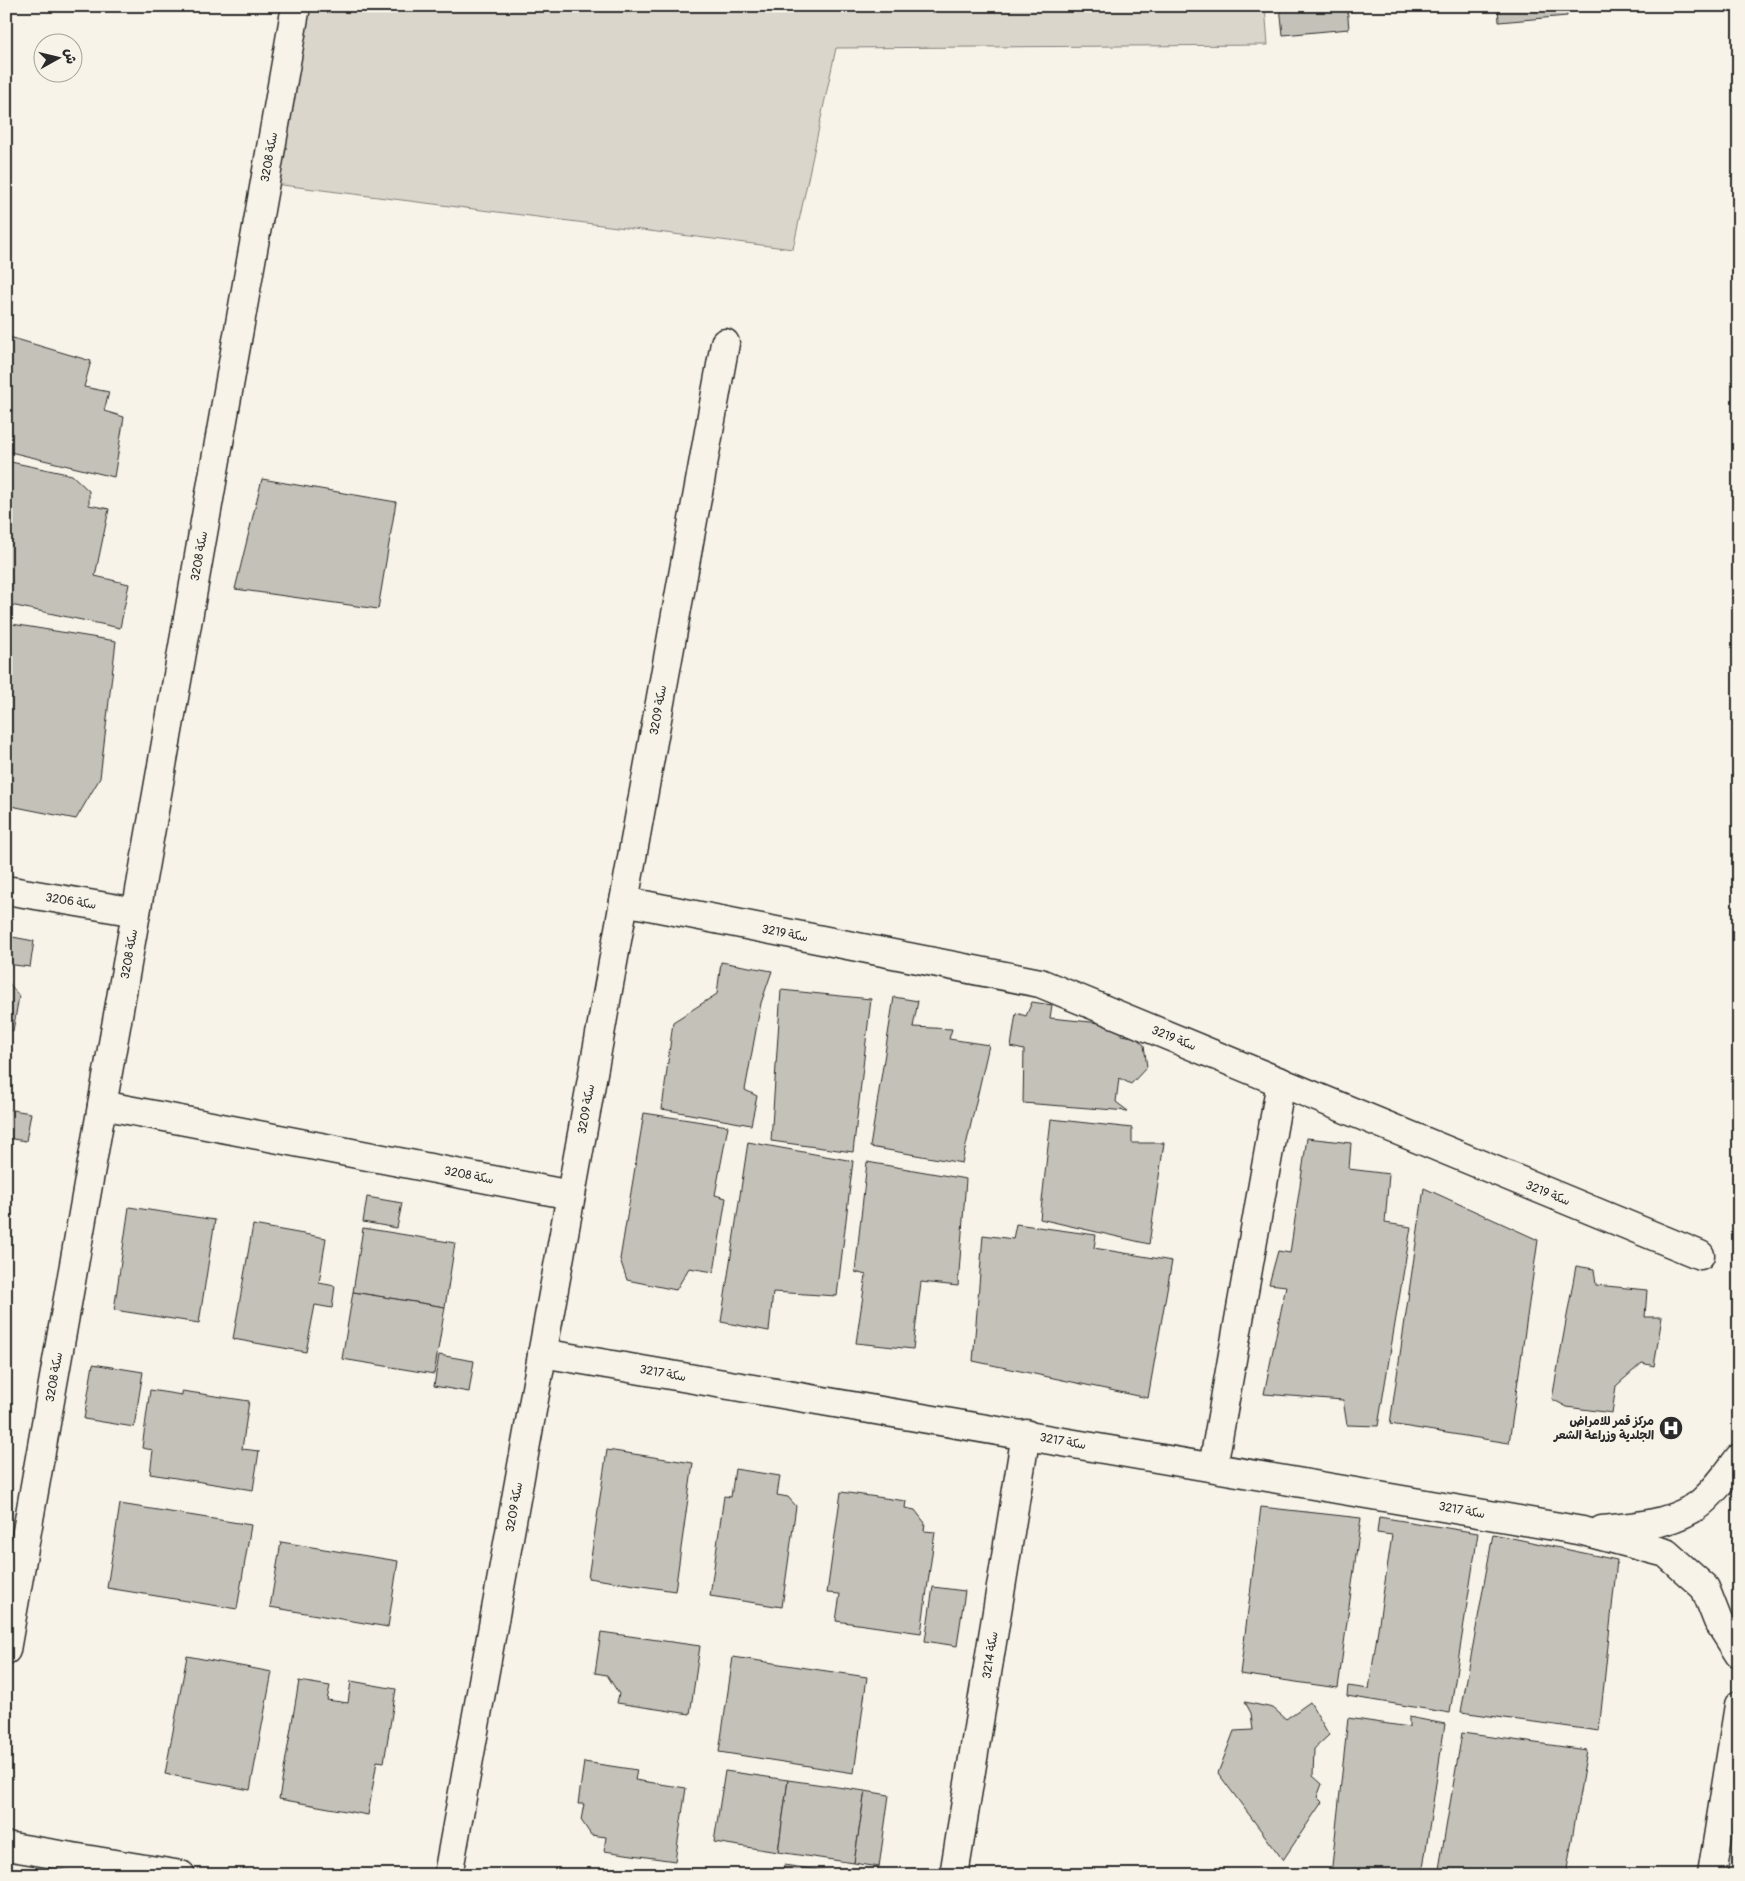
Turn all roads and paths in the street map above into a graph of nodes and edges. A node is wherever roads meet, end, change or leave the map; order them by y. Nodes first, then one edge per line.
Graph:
1 (296, 6) edge
2 (725, 343) dead end
3 (6, 890) edge
4 (624, 901) junction
5 (136, 912) junction
6 (1281, 1082) junction
7 (102, 1105) junction
8 (571, 1195) junction
9 (1700, 1256) dead end
10 (542, 1353) junction
11 (1026, 1434) junction
12 (1739, 1458) edge
13 (1213, 1468) junction
14 (1583, 1532) junction
15 (6, 1650) edge
16 (1739, 1654) edge
17 (1739, 1705) edge
18 (6, 1846) edge
19 (1710, 1870) edge
20 (181, 1875) edge
21 (448, 1875) edge
22 (954, 1875) edge

1 - 5 street, سكة 3208
2 - 4 street, سكة 3209
3 - 5 street, سكة 3206
4 - 6 street, سكة 3219
4 - 8 street, سكة 3209
5 - 7 street, سكة 3208
6 - 9 street, سكة 3219
6 - 13 street
7 - 8 street, سكة 3208
7 - 15 street, سكة 3208
8 - 10 street, سكة 3209
10 - 11 street, سكة 3217
10 - 21 street, سكة 3209
11 - 13 street, سكة 3217
11 - 22 street, سكة 3214
12 - 14 street, سكة 3217
13 - 14 street, سكة 3217
14 - 16 street, سكة 3217
17 - 19 street
18 - 20 street

